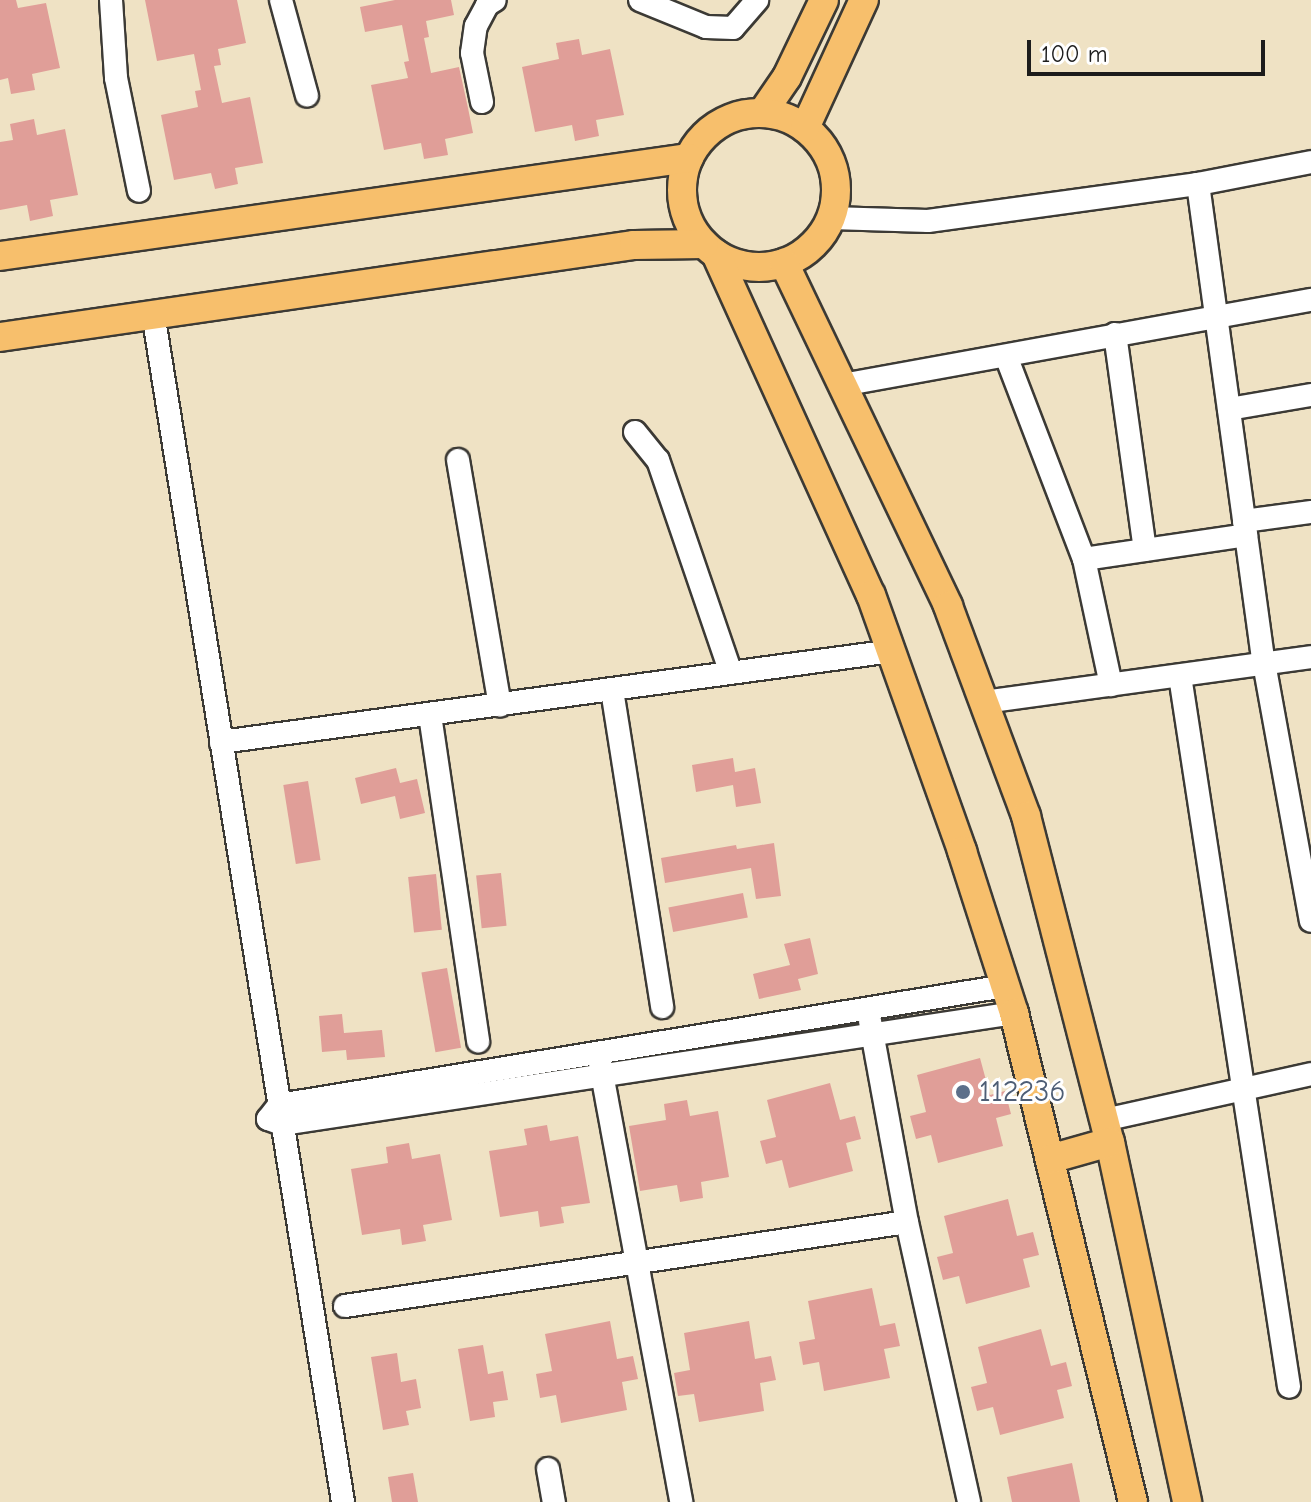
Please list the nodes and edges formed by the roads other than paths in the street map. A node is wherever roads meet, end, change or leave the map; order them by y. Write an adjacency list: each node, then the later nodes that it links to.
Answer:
1 (111, 0): 15 (street)
2 (281, 0): 8 (street)
3 (495, 0): 9 (street)
4 (640, 0): 5 (street)
5 (757, 0)
6 (824, 0): 10 (main road)
7 (864, 0): 11 (main road)
8 (307, 96)
9 (482, 102)
10 (763, 112): 11 (main road); 12 (main road)
11 (805, 128): 16 (main road)
12 (689, 158): 17 (main road); 18 (main road)
13 (1311, 162): 14 (street)
14 (1198, 184): 16 (street); 22 (street)
15 (139, 191)
16 (831, 218): 19 (main road)
17 (710, 249): 19 (main road); 21 (main road); 35 (main road)
18 (0, 256)
19 (784, 263): 26 (main road)
20 (1311, 300): 22 (street)
21 (146, 315): 23 (main road); 45 (street); 57 (street)
22 (1216, 315): 24 (street); 28 (street)
23 (1, 333)
24 (1115, 334): 25 (street); 33 (street)
25 (1006, 356): 26 (street); 34 (street)
26 (842, 385): 42 (main road)
27 (1311, 395): 28 (street)
28 (1229, 409): 32 (street)
29 (635, 432): 38 (street)
30 (458, 460): 43 (street)
31 (1311, 512): 32 (street)
32 (1245, 528): 33 (street); 37 (street)
33 (1145, 550): 34 (street)
34 (1084, 559): 40 (street)
35 (892, 651): 38 (street); 48 (main road)
36 (1311, 657): 37 (street)
37 (1264, 663): 39 (street); 46 (street)
38 (731, 673): 41 (street)
39 (1180, 676): 40 (street); 56 (street)
40 (1111, 685): 42 (street)
41 (612, 690): 43 (street); 49 (street)
42 (984, 702): 58 (main road)
43 (500, 705): 44 (street)
44 (430, 715): 45 (street); 52 (street)
45 (221, 742): 57 (street)
46 (1304, 843): 47 (street)
47 (1311, 921)
48 (1010, 1000): 50 (street); 51 (street); 59 (main road)
49 (662, 1007)
50 (868, 1009): 51 (street); 53 (street)
51 (873, 1036): 55 (street); 60 (street)
52 (478, 1041)
53 (598, 1054): 55 (street); 57 (street)
54 (1311, 1074): 56 (street)
55 (603, 1077): 57 (street); 61 (street)
56 (1244, 1090): 58 (street); 63 (street)
57 (277, 1116): 65 (street); 66 (street)
58 (1107, 1131): 59 (main road); 71 (main road)
59 (1050, 1159): 70 (main road)
60 (907, 1222): 61 (street); 69 (street)
61 (636, 1264): 62 (street); 68 (street)
62 (345, 1306)
63 (1289, 1387)
64 (548, 1469): 67 (street)
65 (330, 1502)
66 (343, 1502)
67 (554, 1502)
68 (681, 1502)
69 (969, 1502)
70 (1133, 1502)
71 (1187, 1502)

